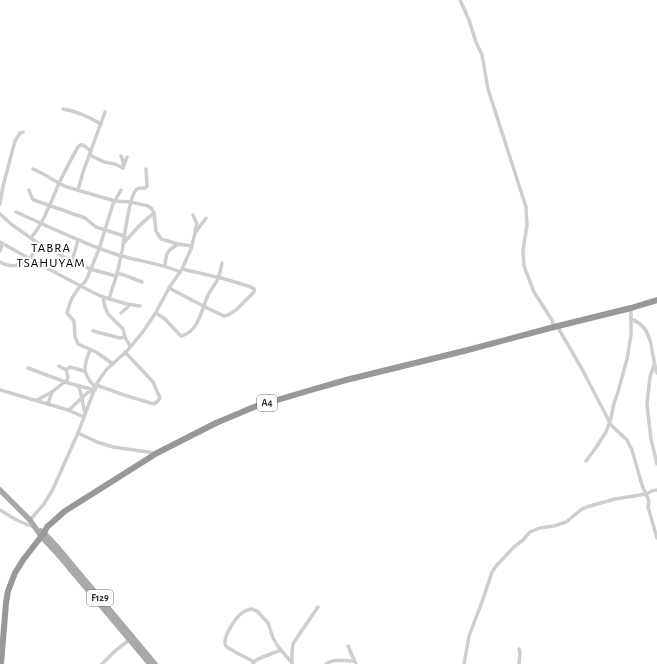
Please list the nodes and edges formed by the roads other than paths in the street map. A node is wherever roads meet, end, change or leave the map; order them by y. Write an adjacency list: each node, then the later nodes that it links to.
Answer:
1 (460, 0): 61 (street)
2 (63, 109): 4 (street)
3 (105, 112): 4 (street)
4 (101, 124): 6 (street)
5 (23, 132): 18 (street)
6 (90, 153): 9 (street); 12 (street); 14 (street)
7 (121, 156): 9 (street)
8 (127, 157): 9 (street)
9 (123, 168)
10 (146, 169): 17 (street)
11 (33, 170): 12 (street)
12 (59, 184): 14 (street); 19 (street)
13 (29, 190): 19 (street)
14 (78, 190): 16 (street)
15 (120, 190): 16 (street)
16 (115, 201): 17 (street); 26 (street)
17 (131, 202): 21 (street); 28 (street)
18 (0, 204)
19 (49, 206): 25 (street); 26 (street)
20 (16, 212): 25 (street)
21 (154, 213): 33 (street); 34 (street)
22 (0, 214): 29 (street)
23 (192, 215): 27 (street)
24 (206, 218): 27 (street)
25 (40, 223): 29 (street); 30 (street)
26 (104, 230): 28 (street); 36 (street)
27 (195, 233): 35 (street)
28 (124, 236): 33 (street)
29 (31, 238): 32 (street)
30 (78, 240): 36 (street); 40 (street)
31 (1, 243): 37 (street); 39 (street)
32 (39, 243): 39 (street); 40 (street)
33 (123, 244): 38 (street)
34 (178, 244): 35 (street); 43 (street)
35 (192, 246): 45 (street)
36 (99, 248): 38 (street); 44 (street)
37 (0, 251)
38 (121, 256): 43 (street); 46 (street)
39 (31, 259): 41 (street); 49 (street)
40 (72, 261): 44 (street)
41 (0, 262)
42 (222, 263): 47 (street)
43 (165, 266): 45 (street)
44 (90, 269): 46 (street); 49 (street)
45 (181, 271): 47 (street); 50 (street)
46 (116, 275): 48 (street); 52 (street)
47 (219, 278): 56 (street); 56 (street)
48 (142, 282)
49 (80, 286): 51 (street); 65 (street)
50 (169, 288): 56 (street); 59 (street)
51 (103, 297): 52 (street); 63 (street)
52 (109, 299): 54 (street)
53 (657, 300): 57 (highway, A4)
54 (129, 304): 55 (street); 58 (street)
55 (140, 306)
56 (204, 306): 59 (street)
57 (631, 308): 60 (street); 61 (highway, A4)
58 (121, 312)
59 (156, 313): 64 (street)
60 (631, 319): 68 (street); 84 (street)
61 (555, 327): 84 (street); 86 (highway, A4)
62 (93, 331): 63 (street)
63 (125, 337): 64 (street)
64 (130, 346): 66 (street)
65 (90, 350): 67 (street); 72 (street)
66 (125, 352): 67 (street); 76 (street)
67 (113, 364): 76 (street)
68 (654, 365): 73 (street); 88 (street)
69 (59, 366): 71 (street)
70 (28, 368): 74 (street)
71 (66, 370): 72 (street); 74 (street)
72 (84, 371): 76 (street)
73 (657, 372)
74 (66, 382): 75 (street); 78 (street)
75 (78, 386): 76 (street); 79 (street)
76 (96, 387): 79 (street); 83 (street)
77 (0, 390): 80 (street)
78 (52, 392): 80 (street); 81 (street)
79 (82, 398): 82 (street); 83 (street)
80 (37, 400): 81 (street)
81 (48, 404): 82 (street)
82 (69, 410): 83 (street)
83 (85, 415): 85 (street)
84 (609, 422): 87 (street); 91 (street)
85 (78, 433): 86 (street); 93 (street)
86 (157, 453): 95 (highway, A4)
87 (586, 461)
88 (657, 464)
89 (0, 490): 93 (main road, F129)
90 (657, 490): 91 (street)
91 (646, 494): 96 (street); 110 (street)
92 (0, 510): 94 (street)
93 (30, 520): 94 (main road, F129)
94 (35, 527): 95 (main road, F129)
95 (42, 534): 98 (main road, F129); 105 (highway, A4); 108 (main road, F129)
96 (657, 538)
97 (318, 607): 103 (street)
98 (129, 640): 106 (street); 107 (main road, F129)
99 (348, 646): 104 (street)
100 (519, 649): 111 (street)
101 (281, 650): 102 (street); 102 (street); 103 (street)
102 (253, 663)
103 (292, 663)
104 (355, 663): 109 (street)
105 (1, 664)
106 (102, 664)
107 (150, 664)
108 (155, 664)
109 (326, 664)
110 (464, 664)
111 (519, 664)

